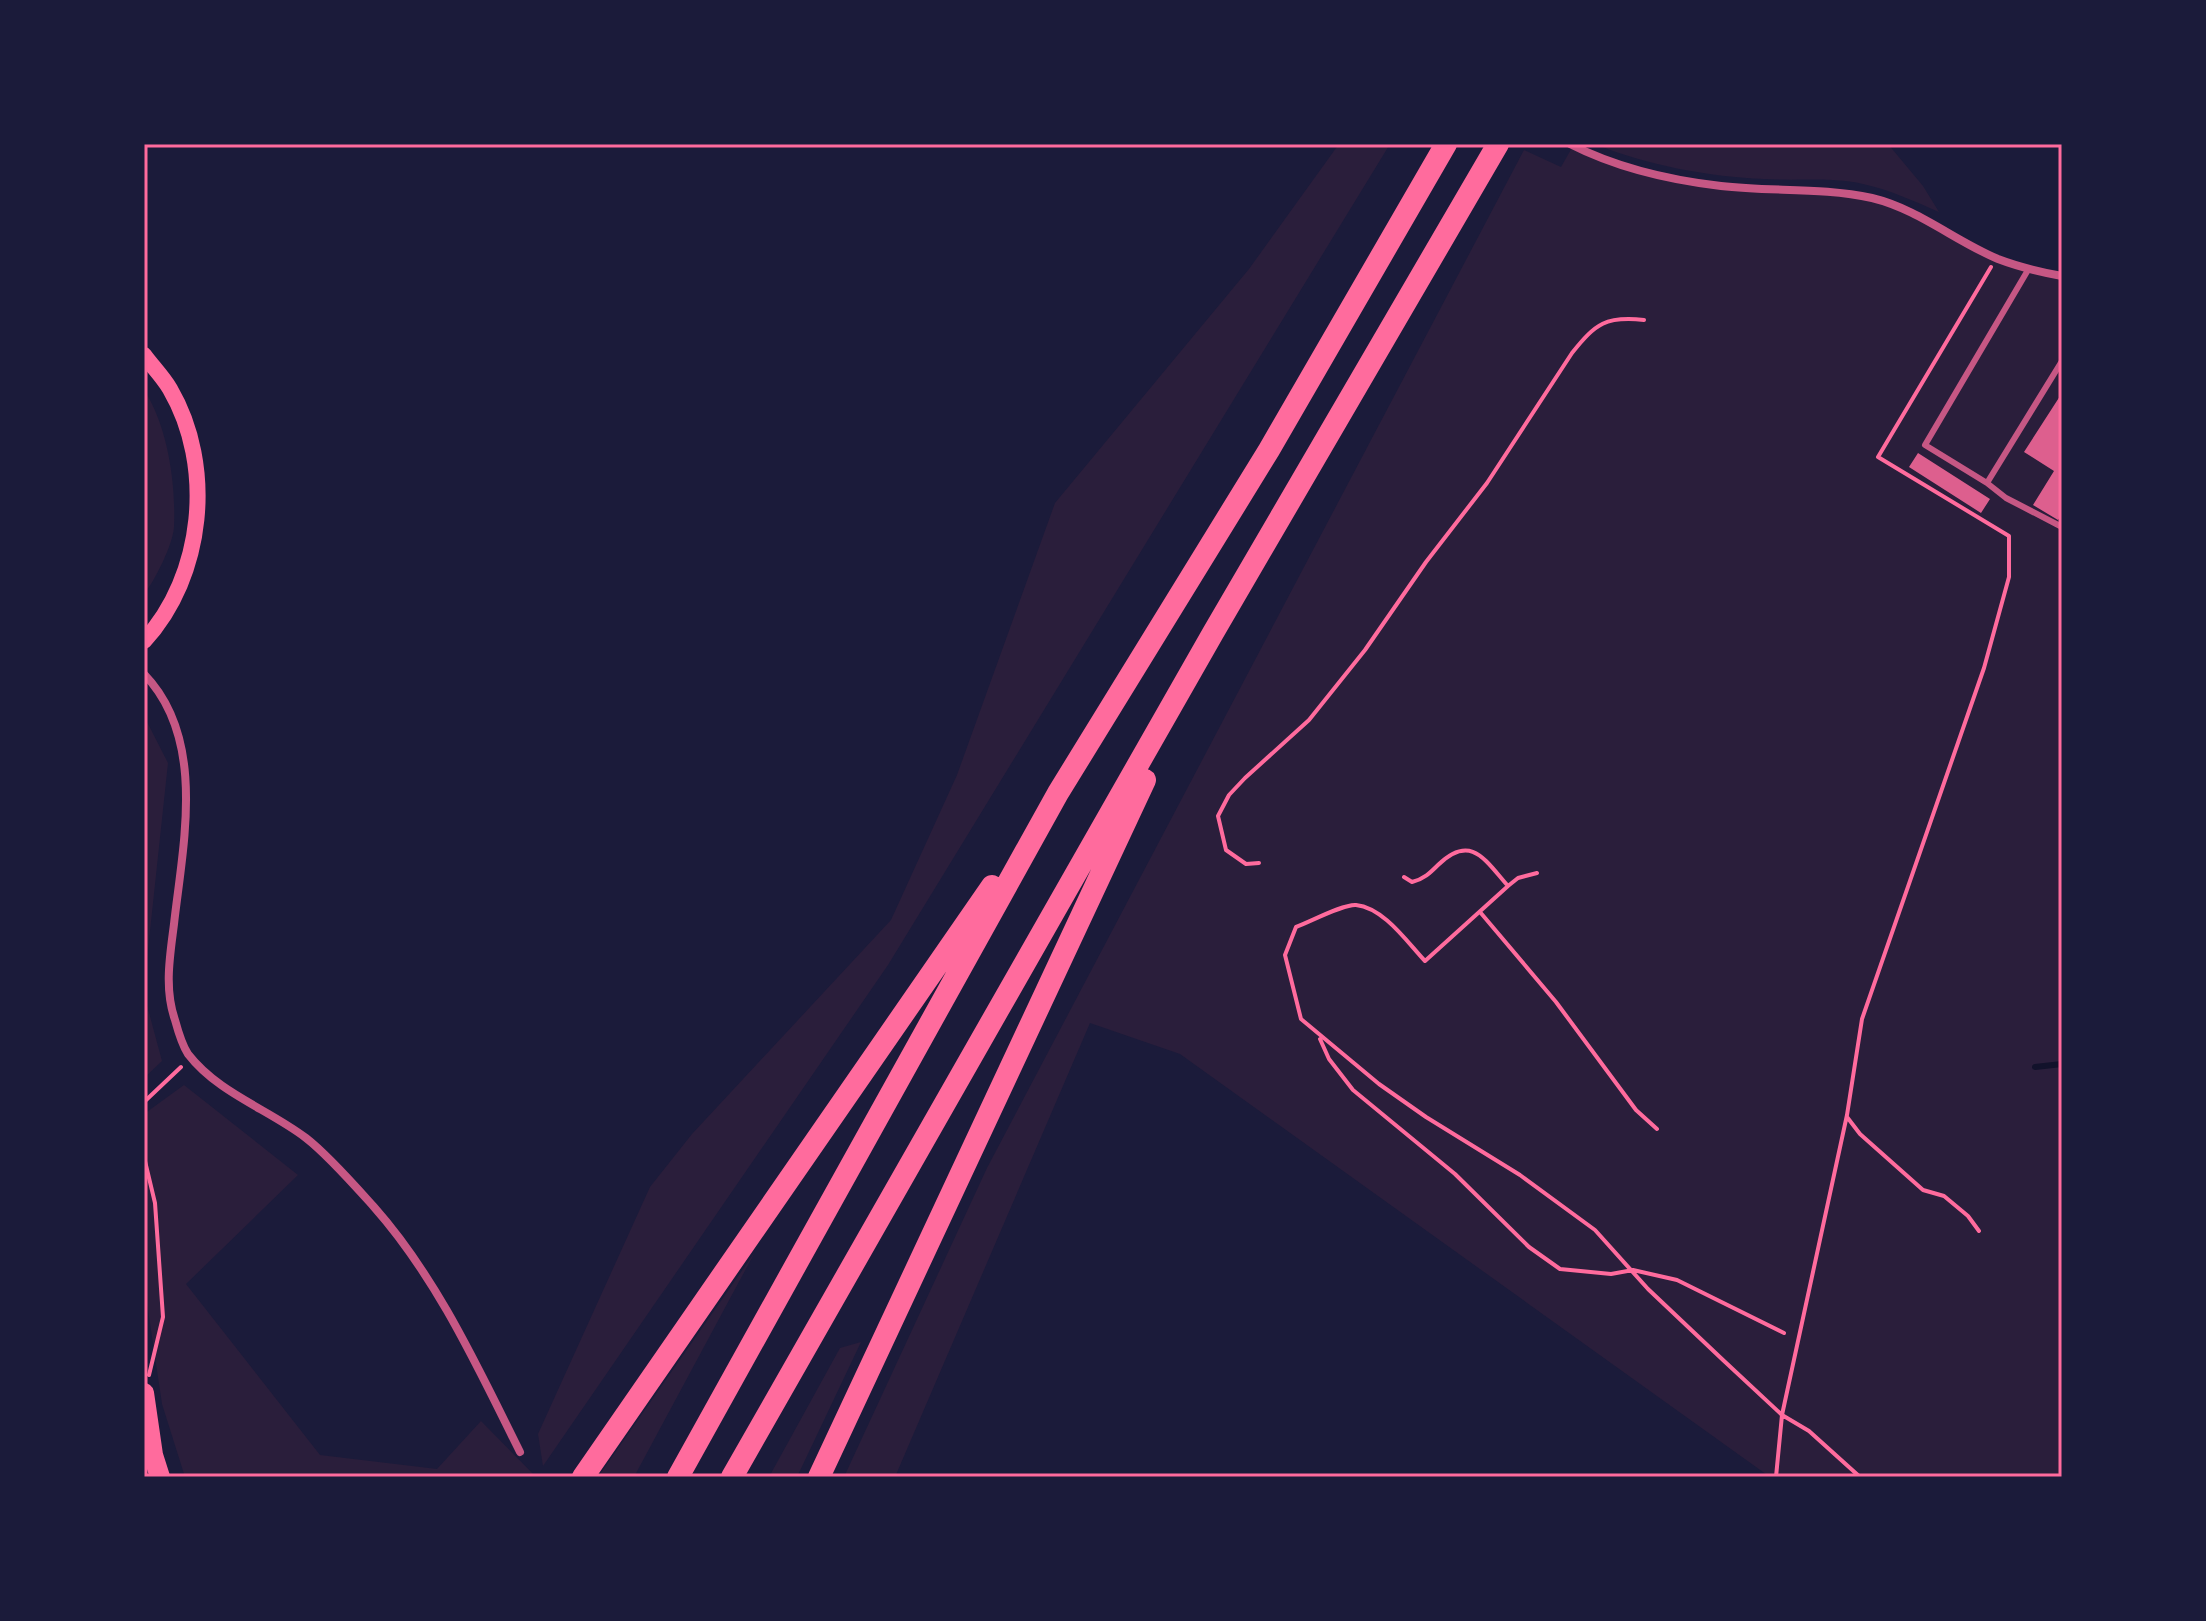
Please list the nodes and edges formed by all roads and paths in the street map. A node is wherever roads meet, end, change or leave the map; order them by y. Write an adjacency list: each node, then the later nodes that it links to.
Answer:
1 (1446, 144): 15 (highway)
2 (1498, 144): 12 (highway)
3 (1572, 145): 4 (street)
4 (1996, 258): 5 (street); 24 (path)
5 (2028, 270): 6 (street); 10 (lane)
6 (2062, 276)
7 (1644, 320): 16 (path)
8 (144, 355): 13 (main road)
9 (2062, 361): 10 (lane)
10 (1987, 483): 11 (lane)
11 (2062, 527)
12 (1213, 633): 36 (highway); 37 (highway)
13 (144, 641)
14 (144, 674): 22 (street)
15 (1058, 793): 34 (highway); 35 (highway)
16 (1259, 863)
17 (1537, 873): 19 (path)
18 (1404, 877): 19 (path)
19 (1508, 886): 20 (path)
20 (1480, 911): 21 (path); 25 (path)
21 (1319, 1036): 28 (path); 28 (path)
22 (191, 1057): 23 (path); 32 (street)
23 (144, 1102)
24 (1847, 1115): 27 (path); 31 (path)
25 (1657, 1129)
26 (144, 1157): 30 (path)
27 (1979, 1231)
28 (1633, 1270): 29 (path); 31 (path)
29 (1784, 1333)
30 (144, 1394): 33 (highway)
31 (1782, 1415): 38 (path); 39 (path)
32 (520, 1452)
33 (160, 1477)
34 (583, 1477)
35 (678, 1477)
36 (732, 1477)
37 (819, 1477)
38 (1776, 1477)
39 (1860, 1477)

